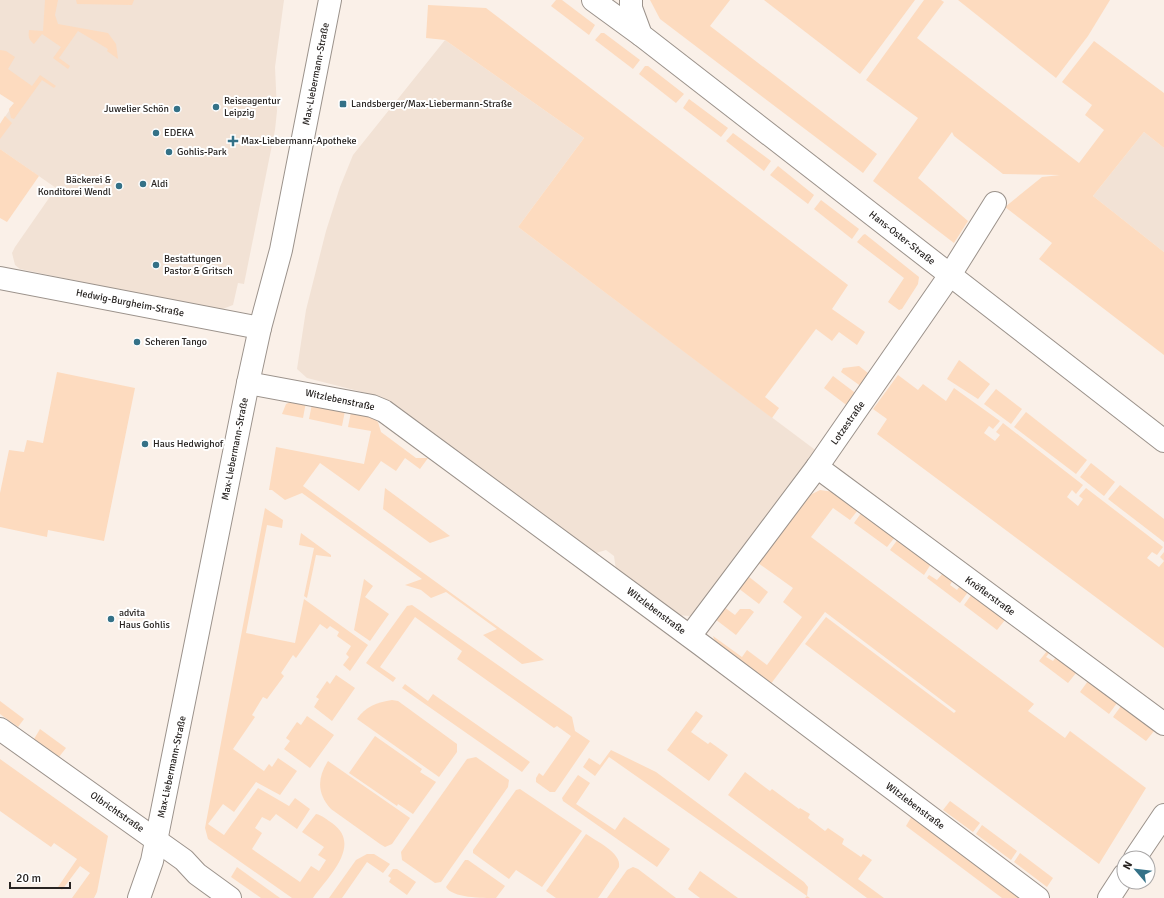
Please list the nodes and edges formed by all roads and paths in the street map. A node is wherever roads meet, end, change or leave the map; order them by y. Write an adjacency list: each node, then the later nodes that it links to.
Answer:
1 (330, 0): 8 (street, Max-Liebermann-Straße)
2 (593, 0): 4 (street, Hans-Oster-Straße)
3 (631, 0): 4 (street)
4 (640, 35): 6 (street, Hans-Oster-Straße)
5 (995, 203): 6 (street, Lotzestraße)
6 (950, 275): 10 (street, Hans-Oster-Straße); 11 (street, Lotzestraße)
7 (0, 278): 8 (street, Hedwig-Burgheim-Straße)
8 (260, 328): 9 (street, Max-Liebermann-Straße)
9 (248, 383): 12 (street, Witzlebenstraße); 16 (street, Max-Liebermann-Straße)
10 (1164, 441)
11 (817, 467): 12 (street, Lotzestraße); 13 (street, Knöflerstraße)
12 (690, 636): 21 (street, Witzlebenstraße)
13 (1164, 724)
14 (0, 729): 16 (street, Olbrichtstraße)
15 (1164, 815): 17 (street)
16 (157, 840): 19 (street, Max-Liebermann-Straße); 20 (street, Olbrichtstraße)
17 (1140, 850)
18 (1116, 887): 22 (street)
19 (139, 898)
20 (230, 898)
21 (1038, 898)
22 (1109, 898)

